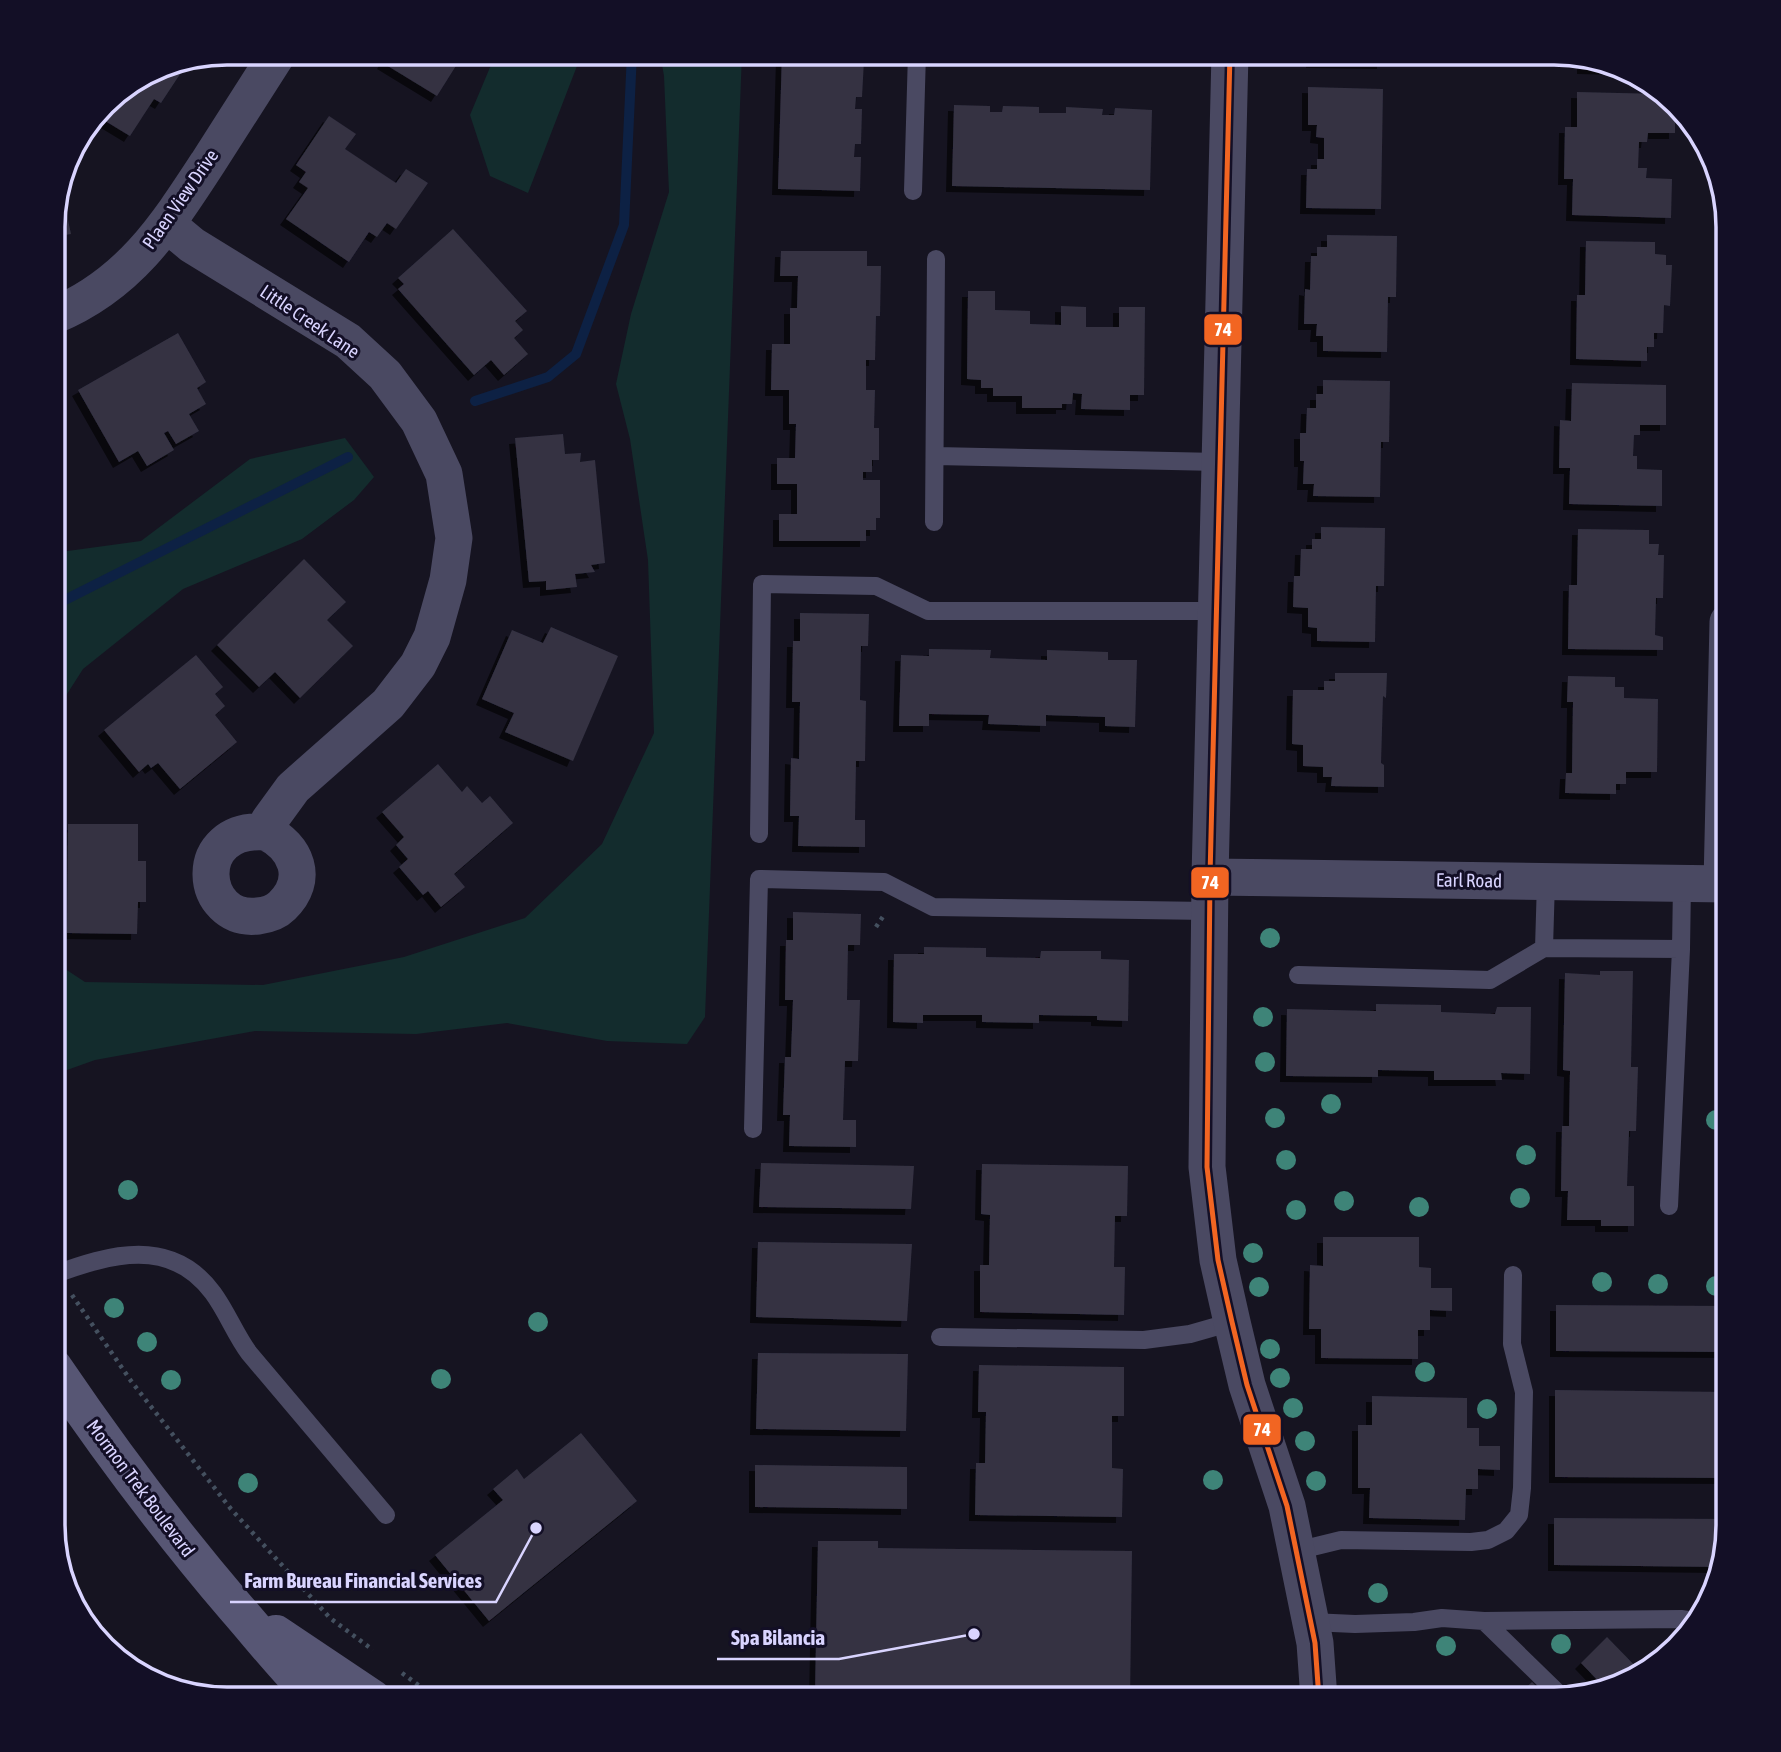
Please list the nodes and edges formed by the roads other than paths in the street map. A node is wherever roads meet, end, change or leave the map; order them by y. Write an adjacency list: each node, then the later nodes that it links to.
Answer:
1 (270, 65): 5 (street, Plaen View Drive)
2 (917, 65): 4 (lane)
3 (1230, 65): 9 (street)
4 (913, 191)
5 (167, 225): 7 (street, Plaen View Drive); 12 (street, Little Creek Lane)
6 (936, 259): 8 (lane)
7 (65, 311)
8 (936, 456): 9 (lane); 10 (lane)
9 (1219, 462): 11 (street)
10 (934, 522)
11 (1216, 611): 13 (lane); 17 (street)
12 (265, 832)
13 (759, 834)
14 (1546, 881): 15 (street, Earl Road); 17 (street, Earl Road); 18 (lane)
15 (1682, 884): 16 (street, Earl Road); 19 (lane)
16 (1716, 884)
17 (1209, 894): 21 (lane); 25 (street)
18 (1544, 948): 19 (lane); 20 (lane)
19 (1681, 949): 22 (lane)
20 (1298, 975)
21 (753, 1129)
22 (1669, 1206)
23 (65, 1271): 28 (lane)
24 (1513, 1275): 29 (lane)
25 (1232, 1322): 26 (lane); 29 (street)
26 (940, 1337)
27 (65, 1386): 30 (main road, Mormon Trek Boulevard)
28 (386, 1515)
29 (1296, 1551): 33 (street)
30 (234, 1605): 34 (main road, Mormon Trek Boulevard); 35 (main road, Mormon Trek Boulevard)
31 (1484, 1621): 32 (lane); 33 (lane); 37 (lane)
32 (1685, 1621)
33 (1311, 1622): 36 (street)
34 (304, 1687)
35 (355, 1687)
36 (1318, 1687)
37 (1552, 1687)

